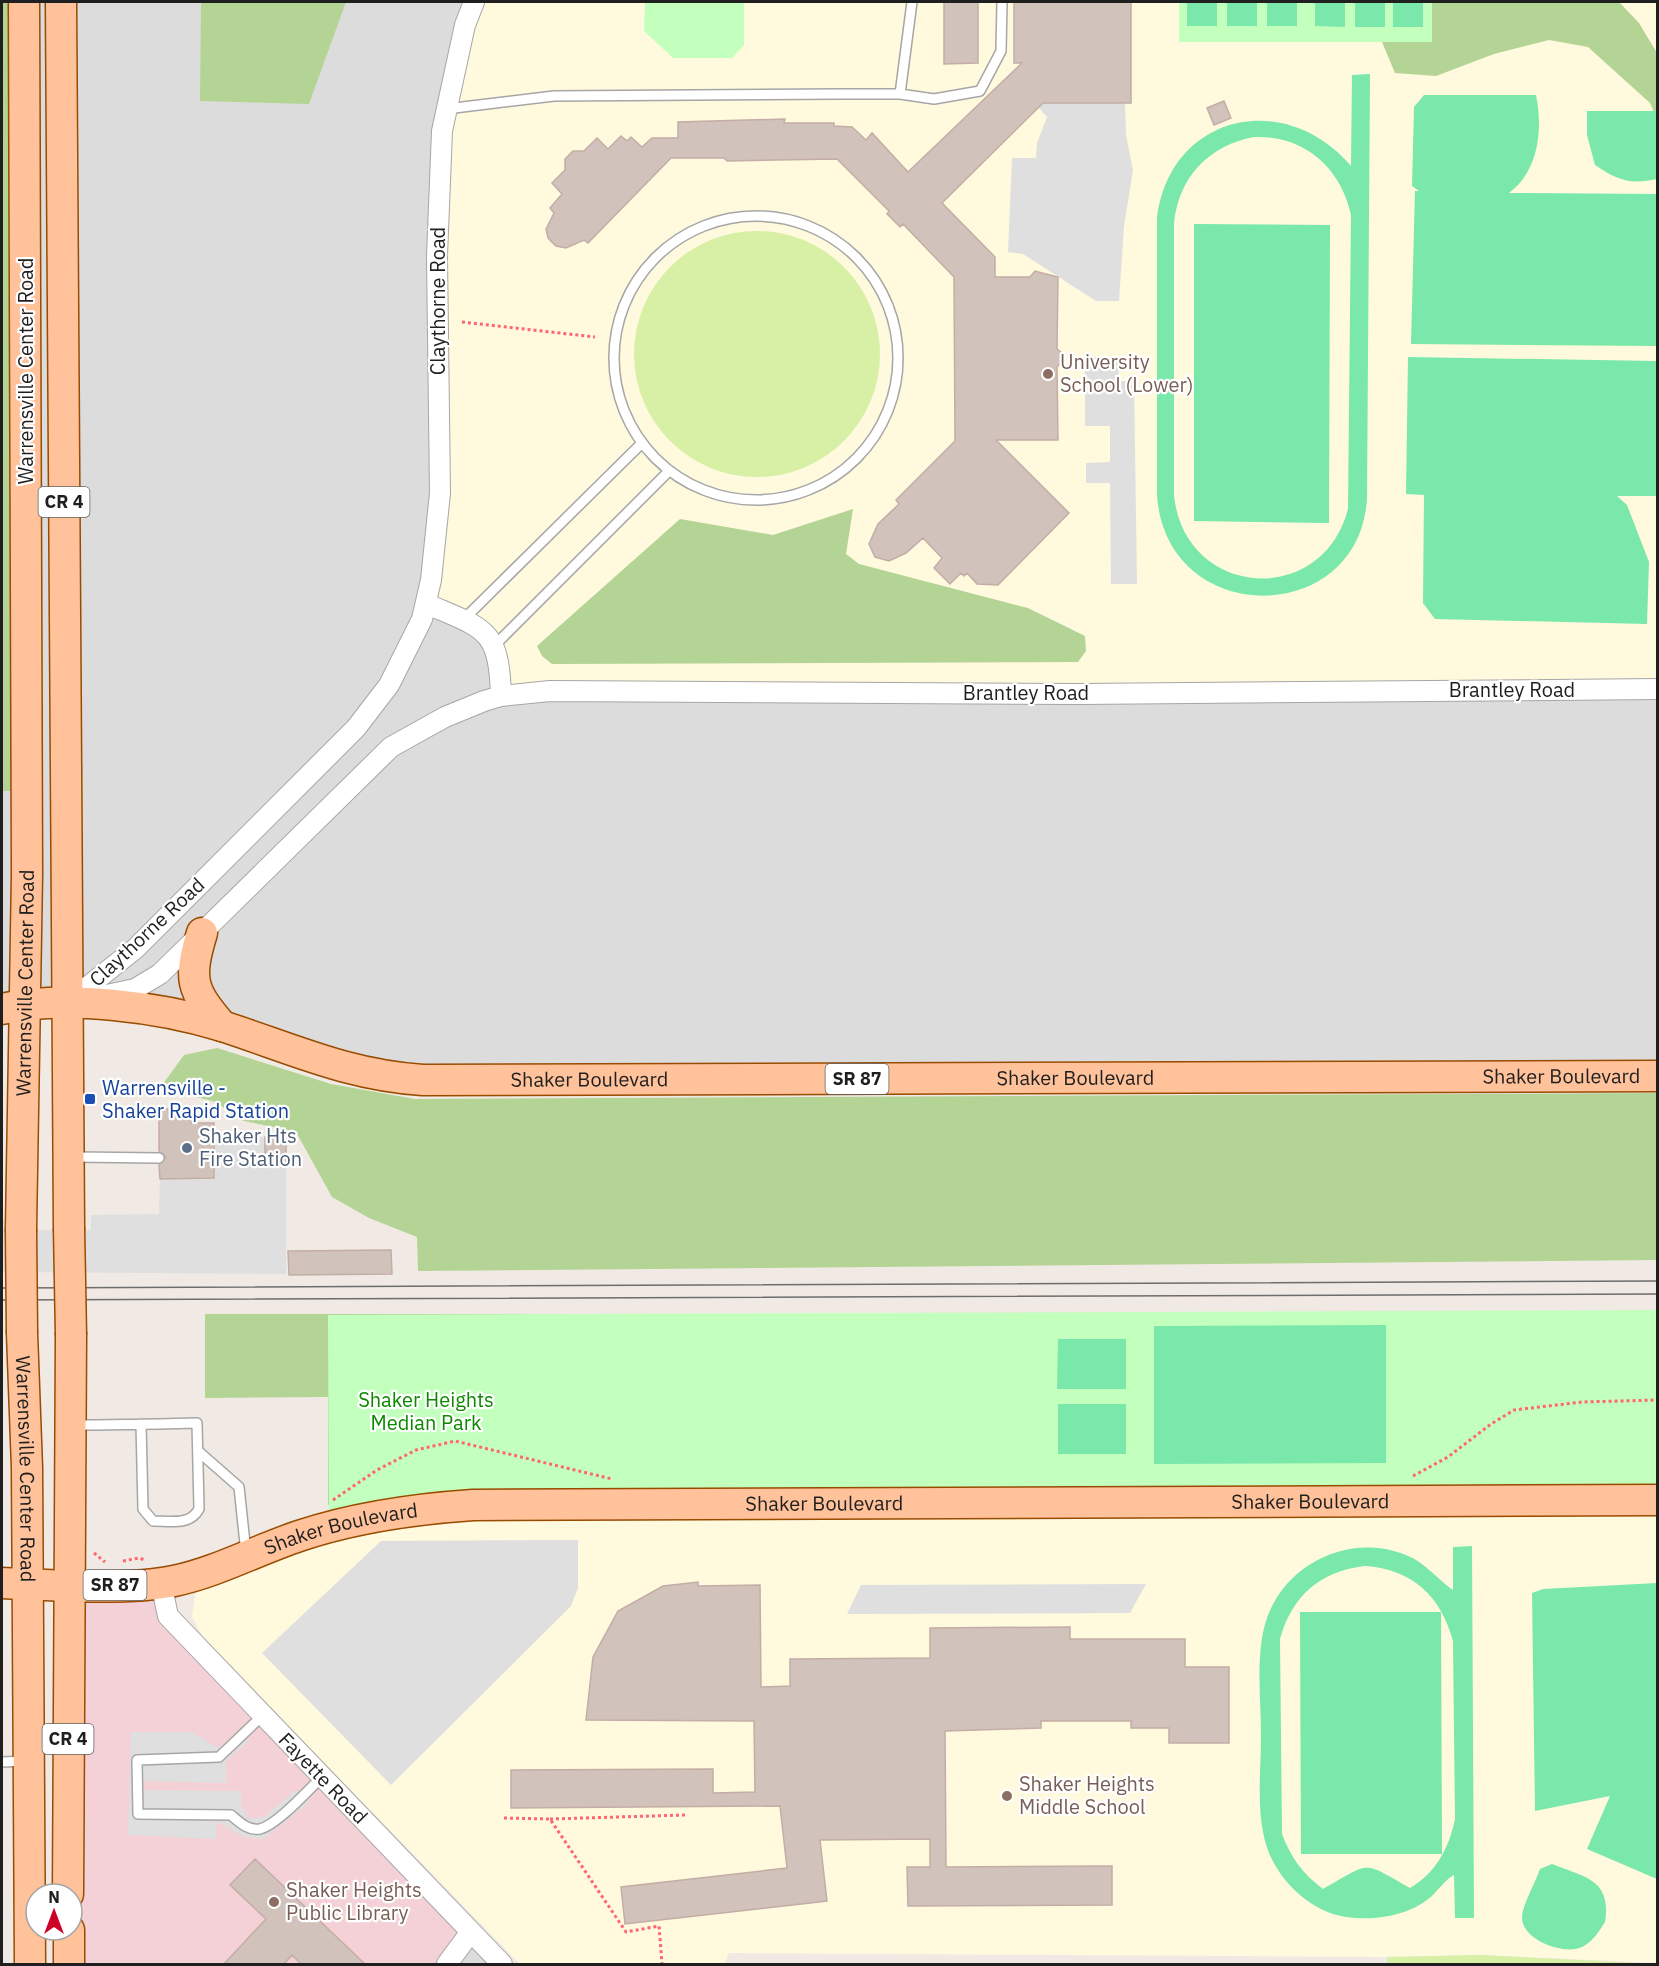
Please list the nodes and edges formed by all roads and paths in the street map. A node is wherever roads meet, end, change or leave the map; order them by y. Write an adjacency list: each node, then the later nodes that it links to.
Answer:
1 (24, 2): 20 (main road, Warrensville Center Road / CR 4)
2 (61, 2): 19 (main road, Warrensville Center Road / CR 4)
3 (474, 2): 7 (street, Claythorne Road)
4 (912, 2): 6 (lane)
5 (1002, 2): 6 (lane)
6 (900, 94): 7 (lane)
7 (446, 109): 12 (street, Claythorne Road)
8 (462, 322): 9 (path)
9 (595, 337)
10 (640, 445): 11 (lane); 11 (lane); 13 (lane)
11 (669, 471): 14 (lane)
12 (427, 604): 13 (street); 19 (street, Claythorne Road)
13 (463, 620): 14 (street)
14 (495, 645): 16 (street)
15 (1658, 689): 16 (street, Brantley Road)
16 (501, 696): 17 (street, Brantley Road)
17 (404, 739): 18 (street, Claythorne Road)
18 (202, 933): 19 (street, Claythorne Road); 21 (main road)
19 (67, 1003): 20 (main road, Shaker Boulevard / SR 87); 21 (main road, Shaker Boulevard / SR 87); 23 (main road, Warrensville Center Road / CR 4)
20 (14, 1007): 30 (main road, Warrensville Center Road / CR 4, bridge)
21 (222, 1026): 22 (main road, Shaker Boulevard / SR 87)
22 (1658, 1076)
23 (69, 1157): 24 (lane); 26 (main road, Warrensville Center Road / CR 4, bridge)
24 (159, 1158)
25 (141, 1424): 26 (lane); 27 (lane); 27 (lane)
26 (71, 1425): 32 (main road, Warrensville Center Road / CR 4)
27 (198, 1451): 29 (lane)
28 (1658, 1500): 29 (main road, Shaker Boulevard / SR 87)
29 (246, 1556): 31 (main road, Shaker Boulevard / SR 87)
30 (15, 1583): 32 (main road, Shaker Boulevard / SR 87); 34 (main road, Warrensville Center Road / CR 4)
31 (161, 1583): 32 (main road, Shaker Boulevard / SR 87); 33 (street, Fayette Road)
32 (69, 1585): 39 (main road, Warrensville Center Road / CR 4)
33 (263, 1714): 35 (street, Fayette Road); 35 (lane)
34 (15, 1761): 42 (main road, Warrensville Center Road / CR 4)
35 (322, 1777): 40 (street, Fayette Road)
36 (685, 1815): 38 (path)
37 (504, 1818): 38 (path)
38 (550, 1819): 46 (path)
39 (69, 1882)
40 (470, 1933): 44 (street); 45 (street, Fayette Road)
41 (69, 1942): 43 (main road)
42 (30, 1965)
43 (69, 1965)
44 (447, 1965)
45 (502, 1965)
46 (662, 1965)

